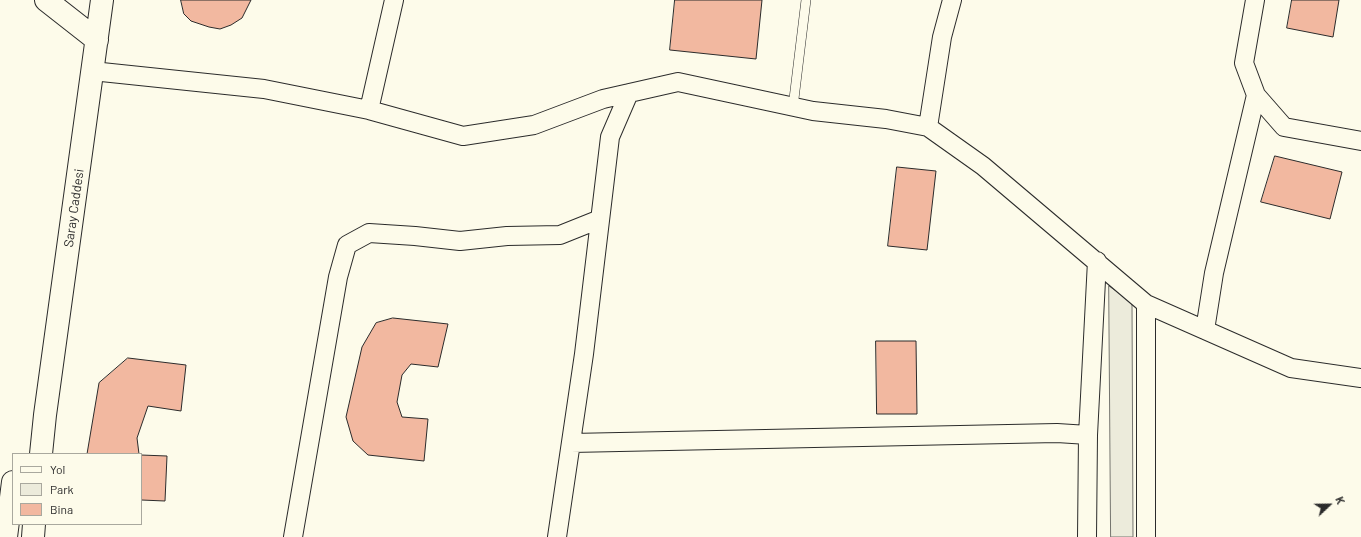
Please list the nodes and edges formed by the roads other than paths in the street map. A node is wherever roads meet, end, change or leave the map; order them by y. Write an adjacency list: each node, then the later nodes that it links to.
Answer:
1 (46, 0): 7 (street)
2 (102, 0): 7 (street, Saray Caddesi)
3 (394, 0): 12 (street)
4 (806, 0): 11 (lane)
5 (952, 0): 13 (street)
6 (1255, 0): 10 (street)
7 (97, 40): 8 (street, Saray Caddesi)
8 (92, 72): 12 (street); 20 (street, Saray Caddesi)
9 (629, 93): 11 (street); 12 (street); 15 (street)
10 (1256, 95): 14 (street); 18 (street)
11 (793, 107): 13 (street)
12 (369, 110)
13 (928, 127): 16 (street)
14 (1361, 141)
15 (600, 219): 22 (street); 29 (street)
16 (1097, 261): 17 (street); 21 (street)
17 (1146, 304): 18 (street); 32 (street)
18 (1205, 330): 19 (street)
19 (1361, 378)
20 (46, 415): 23 (street, Saray Caddesi); 24 (street, Saray Caddesi)
21 (1088, 435): 22 (street); 31 (street)
22 (571, 443): 30 (street)
23 (27, 453)
24 (41, 453)
25 (12, 490): 27 (street)
26 (34, 525): 28 (street)
27 (6, 537)
28 (32, 537)
29 (293, 537)
30 (557, 537)
31 (1087, 537)
32 (1146, 537)

